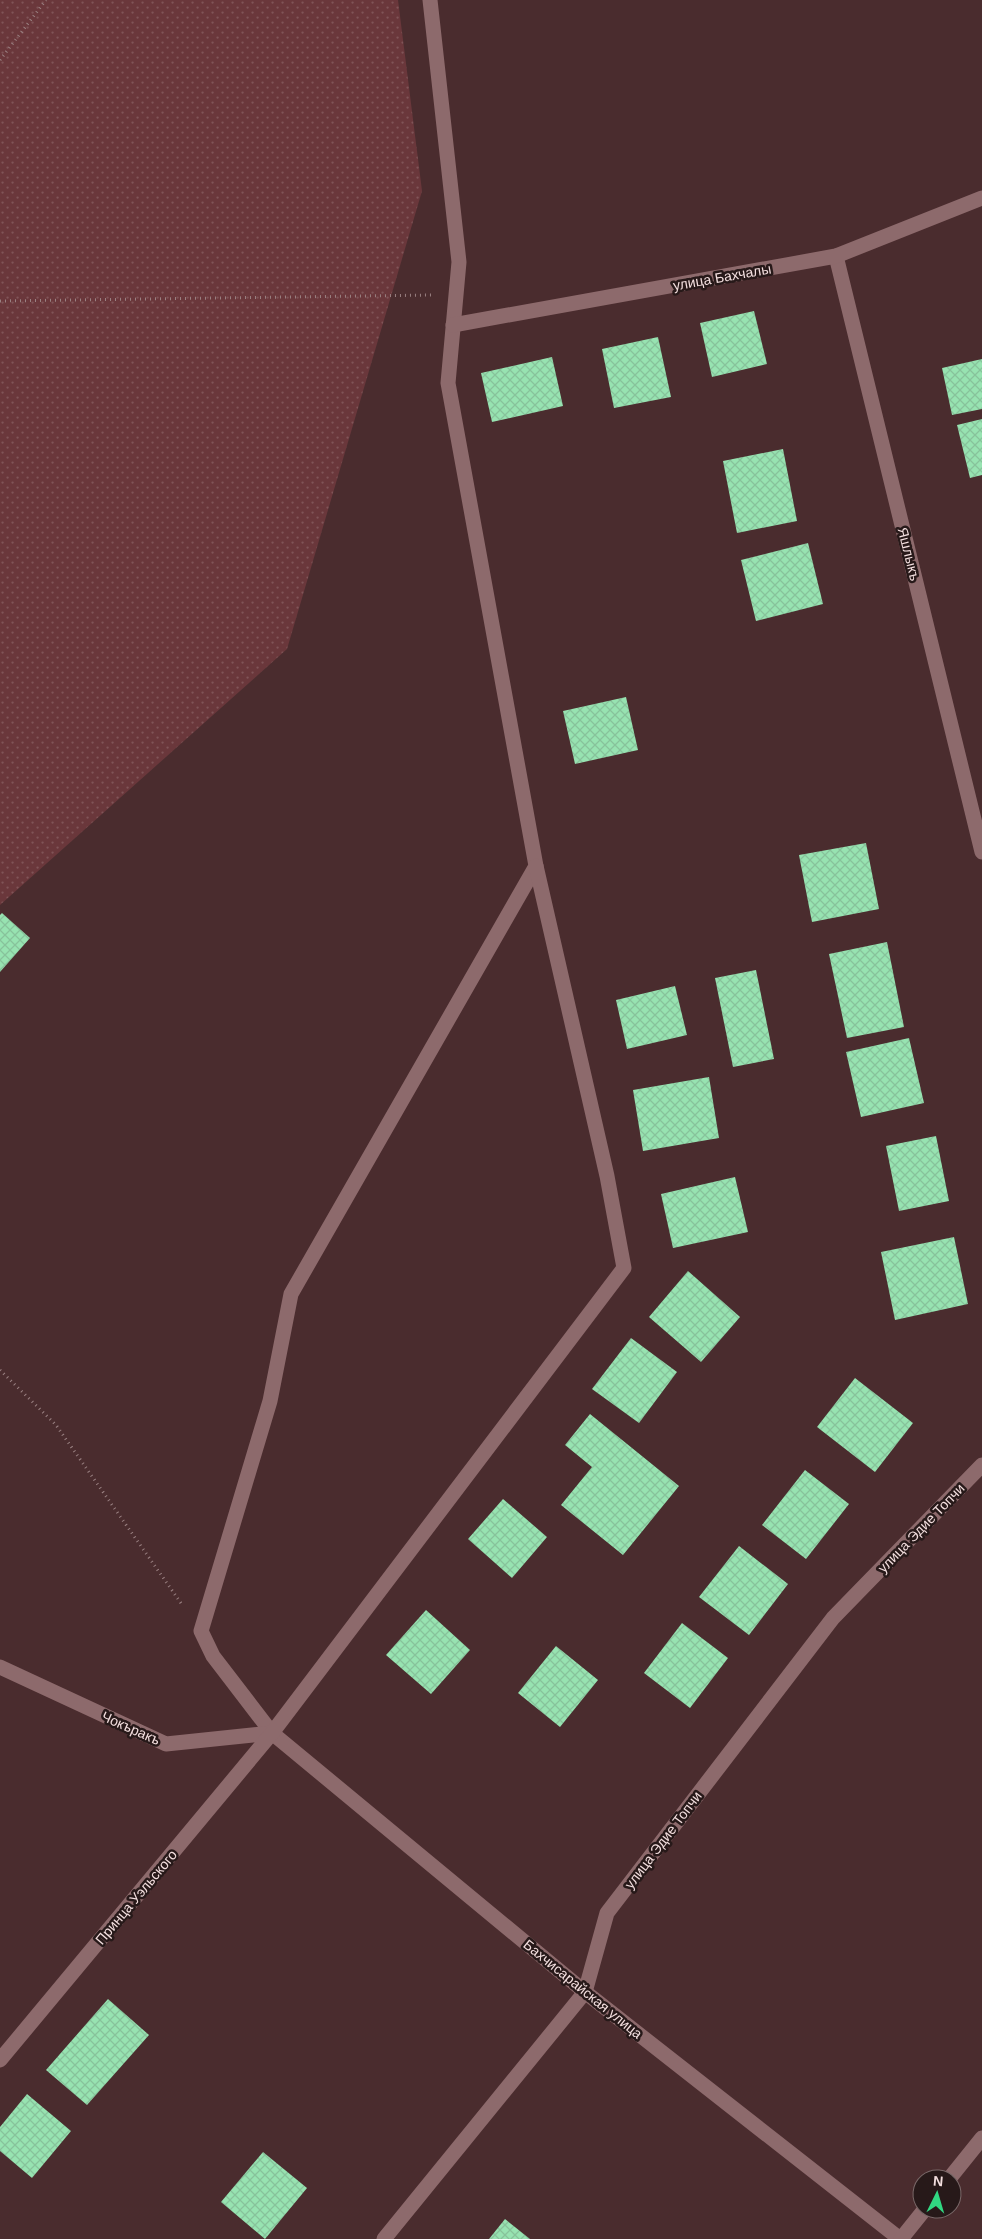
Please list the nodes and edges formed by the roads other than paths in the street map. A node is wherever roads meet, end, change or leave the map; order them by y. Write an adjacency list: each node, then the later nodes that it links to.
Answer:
1 (430, 0): 4 (street, Принца Уэльского)
2 (982, 198): 3 (street, улица Бахчалы)
3 (836, 256): 4 (street, улица Бахчалы); 5 (street, Яшлыкъ)
4 (453, 325): 6 (street, Принца Уэльского)
5 (982, 852)
6 (536, 866): 9 (street, Бахчисарайская улица); 9 (street, Принца Уэльского)
7 (982, 1465): 10 (street, улица Эдие Топчи)
8 (0, 1667): 9 (street, Чокъракъ)
9 (272, 1733): 10 (street, Бахчисарайская улица); 11 (street, Принца Уэльского)
10 (585, 1992): 15 (street, улица Эдие Топчи); 16 (street, Бахчисарайская улица)
11 (0, 2060)
12 (982, 2138): 13 (street)
13 (957, 2169)
14 (917, 2219): 16 (street)
15 (384, 2239)
16 (900, 2239)

